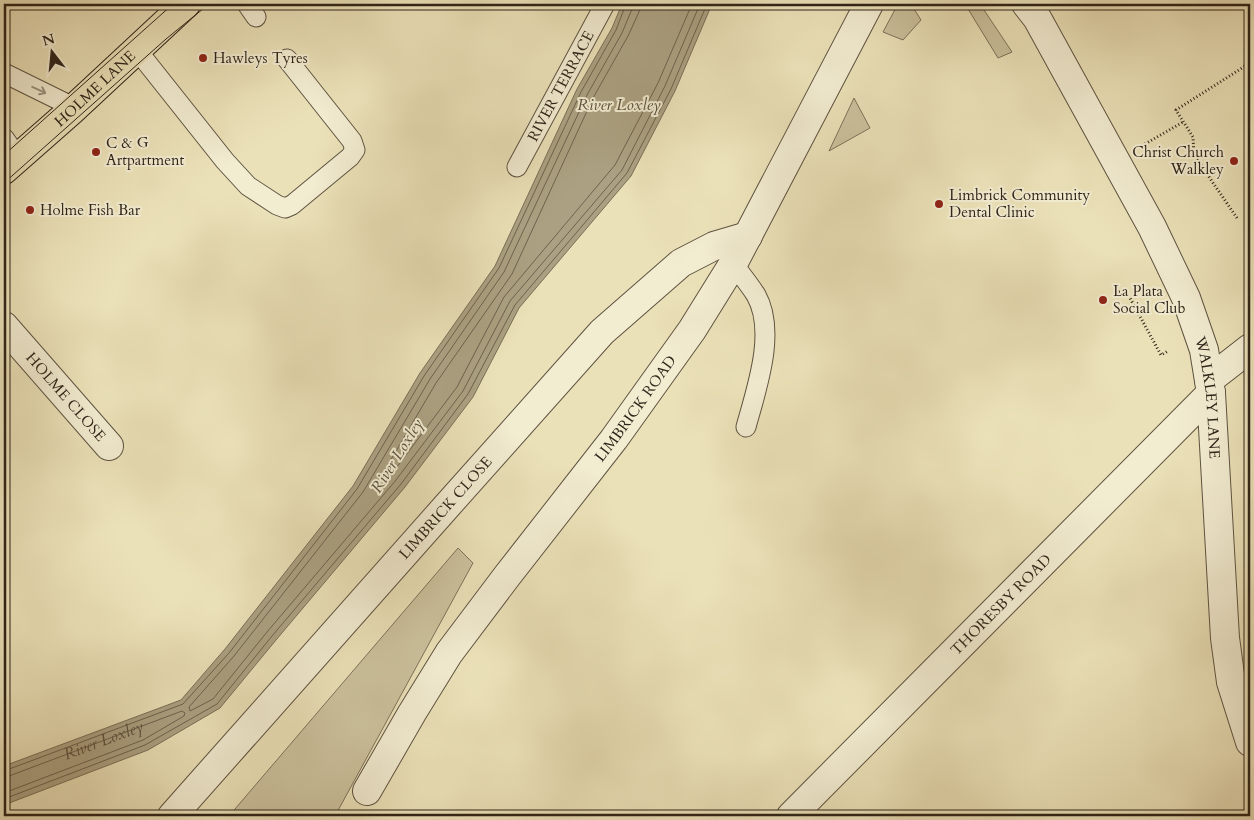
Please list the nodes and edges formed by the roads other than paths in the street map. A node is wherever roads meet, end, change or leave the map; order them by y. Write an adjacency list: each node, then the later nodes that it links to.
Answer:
1 (186, 4): 5 (main road, HOLME LANE)
2 (605, 4): 10 (lane, RIVER TERRACE)
3 (869, 4): 11 (street, LIMBRICK ROAD)
4 (1026, 4): 15 (street, WALKLEY LANE)
5 (135, 50): 6 (lane); 8 (main road, HOLME LANE)
6 (287, 60)
7 (4, 73): 8 (lane, one-way to 8)
8 (71, 111): 9 (main road, HOLME LANE)
9 (8, 155)
10 (517, 167)
11 (748, 236): 12 (street, LIMBRICK ROAD); 20 (street, LIMBRICK CLOSE)
12 (733, 264): 16 (lane); 19 (street, LIMBRICK ROAD)
13 (4, 326): 17 (street, HOLME CLOSE)
14 (1250, 348): 15 (street, THORESBY ROAD)
15 (1210, 387): 18 (street, WALKLEY LANE); 21 (street, THORESBY ROAD)
16 (746, 427)
17 (109, 446)
18 (1250, 742)
19 (367, 791)
20 (172, 816)
21 (791, 816)

